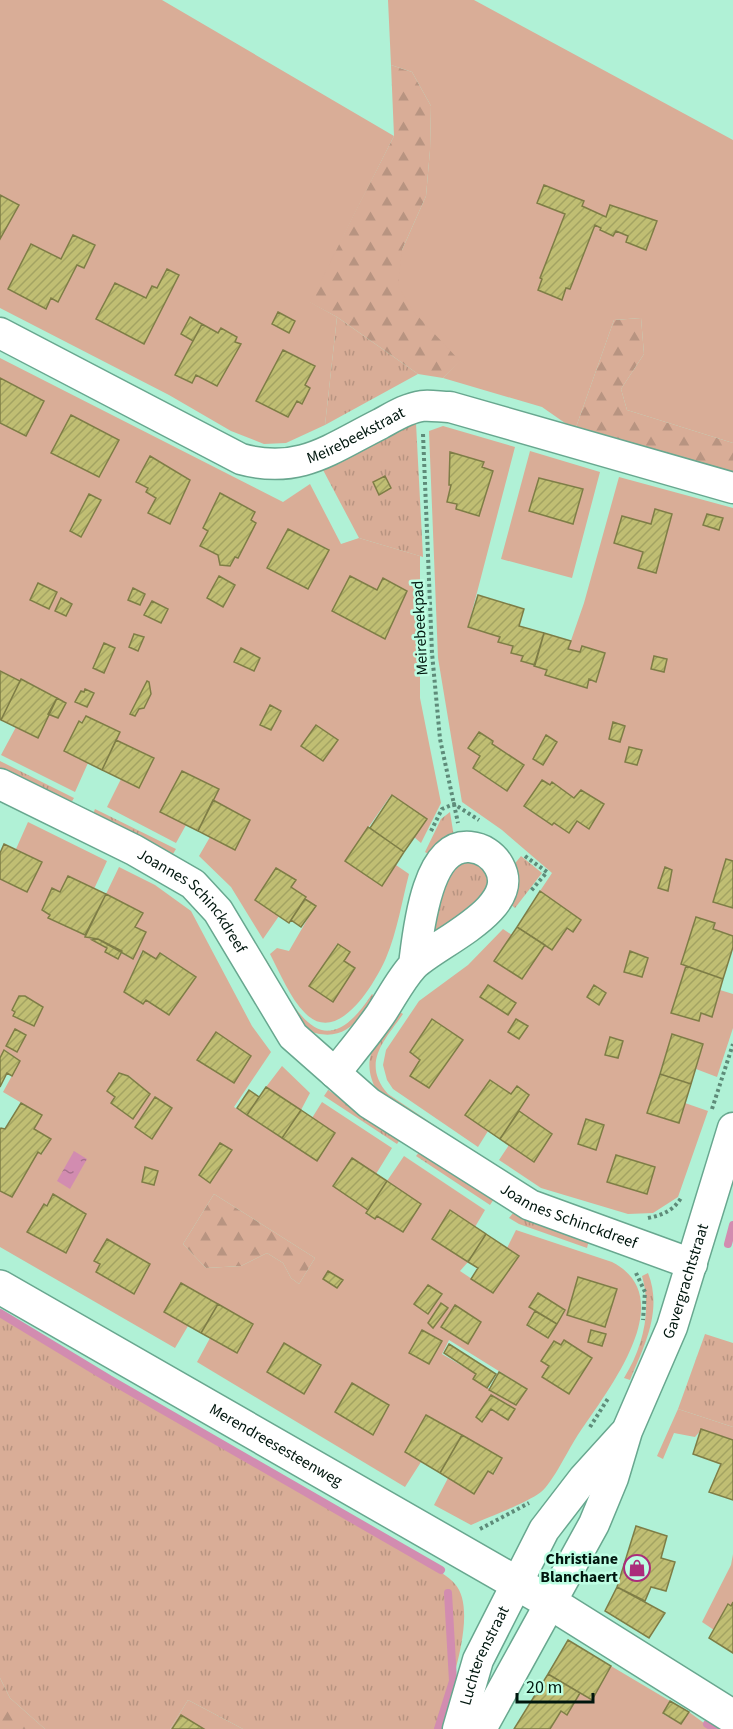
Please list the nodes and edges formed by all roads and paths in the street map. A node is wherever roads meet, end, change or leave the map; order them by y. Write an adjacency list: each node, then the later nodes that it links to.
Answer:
1 (0, 333): 2 (street, Meirebeekstraat)
2 (423, 406): 3 (street, Meirebeekstraat); 5 (path, Meirebeekpad)
3 (733, 488)
4 (0, 784): 7 (street, Joannes Schinckdreef)
5 (464, 847): 6 (street); 6 (street)
6 (414, 965): 7 (street)
7 (335, 1073): 9 (street, Joannes Schinckdreef)
8 (733, 1128): 9 (street, Gavergrachtstraat)
9 (692, 1264): 14 (street, Gavergrachtstraat)
10 (634, 1270): 12 (path)
11 (0, 1287): 18 (main road, Merendreesesteenweg)
12 (643, 1323)
13 (611, 1395): 15 (path)
14 (627, 1431): 18 (street, Gavergrachtstraat); 19 (street, Gavergrachtstraat)
15 (586, 1434)
16 (538, 1498): 17 (path)
17 (478, 1530)
18 (516, 1584): 19 (main road, Merendreesesteenweg); 21 (street, Luchterenstraat)
19 (551, 1604): 20 (main road, Merendreesesteenweg); 22 (street, Luchterenstraat)
20 (733, 1717)
21 (458, 1729)
22 (482, 1729)

